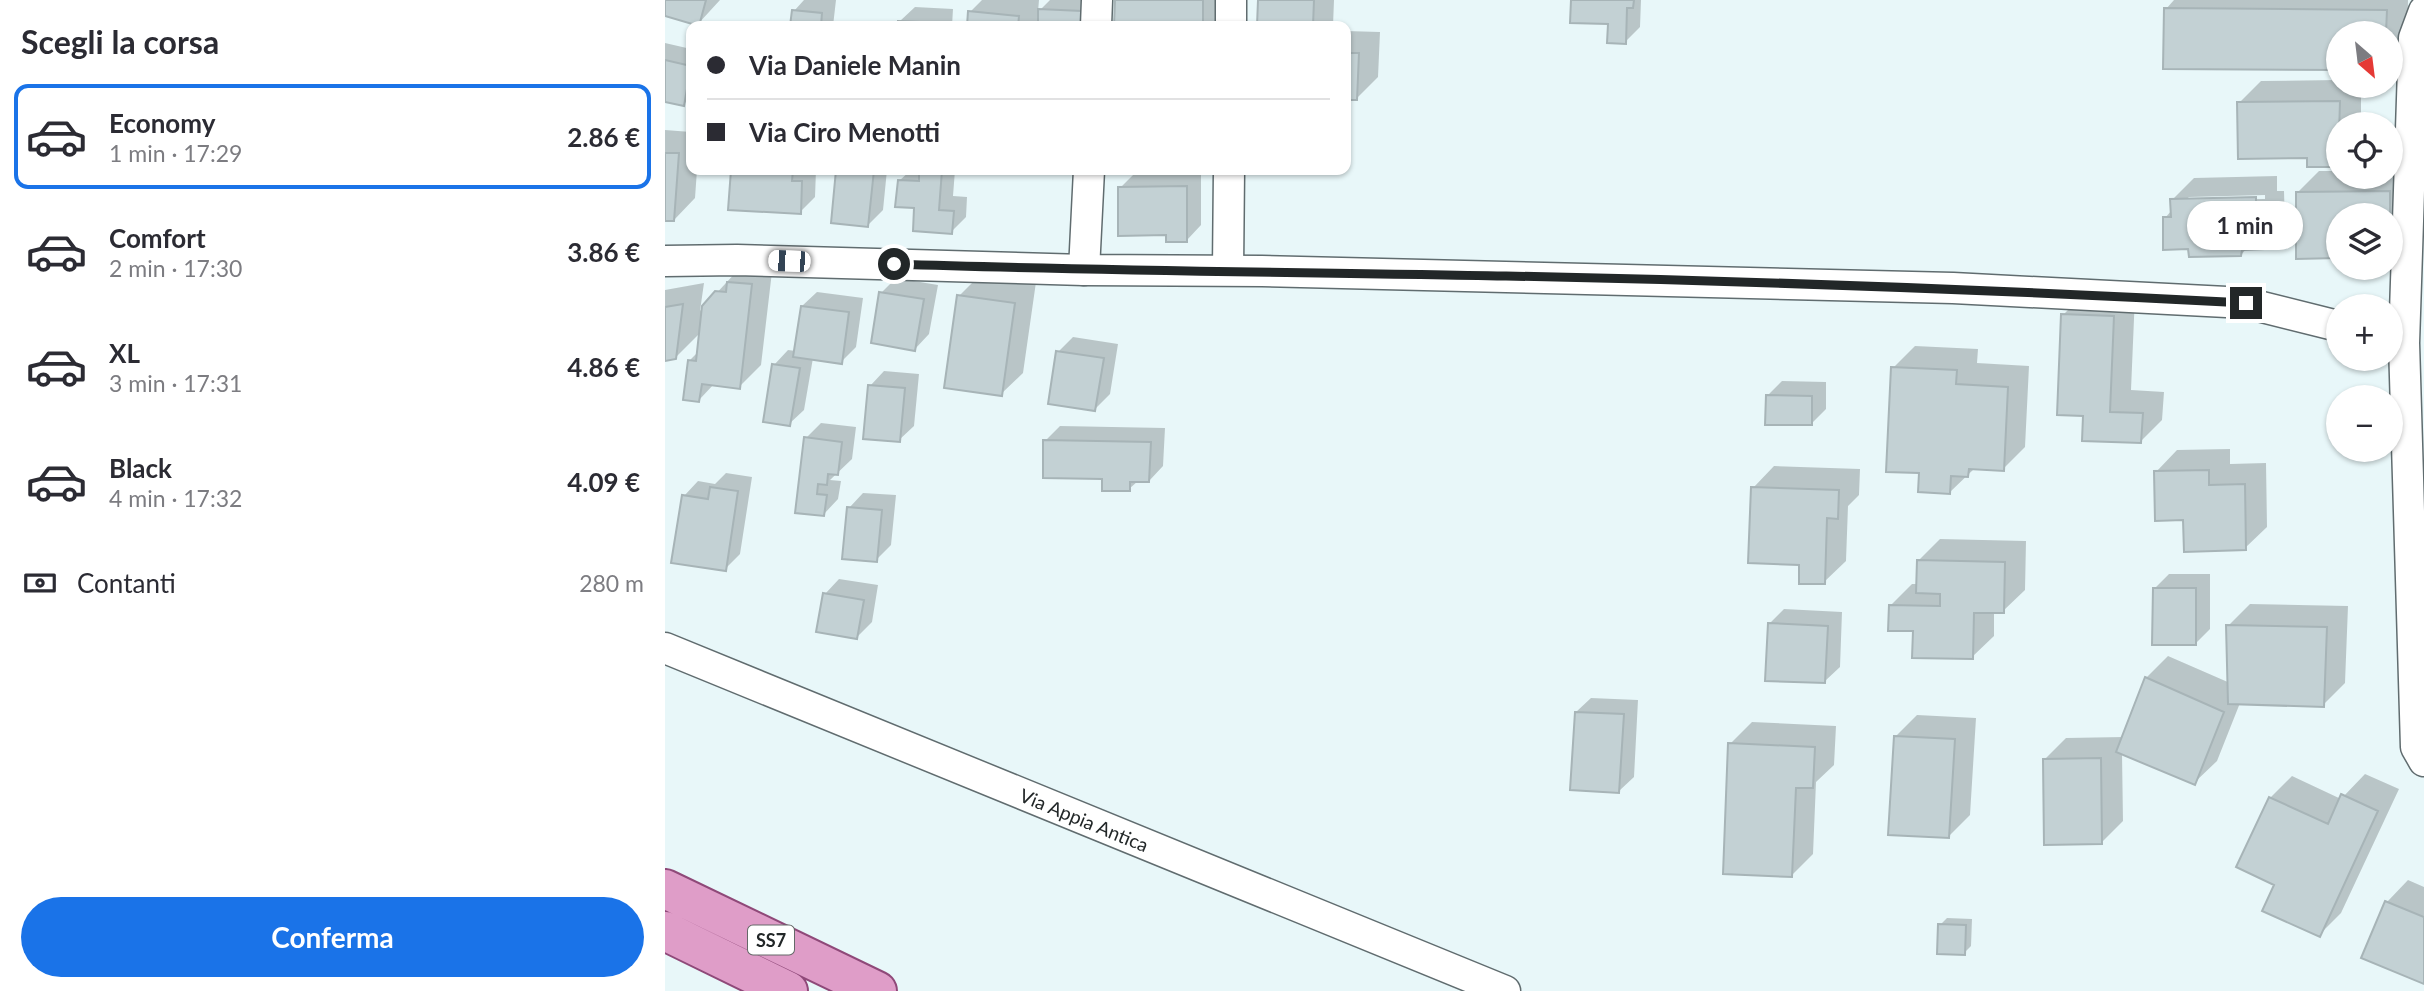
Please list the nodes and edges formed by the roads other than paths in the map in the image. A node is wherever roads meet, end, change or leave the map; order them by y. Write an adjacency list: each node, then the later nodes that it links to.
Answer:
1 (1097, 0): 4 (street)
2 (1231, 0): 5 (street)
3 (2424, 11): 12 (street)
4 (1096, 21)
5 (1231, 21)
6 (1089, 175): 9 (street)
7 (1229, 175): 10 (street)
8 (665, 261): 9 (street)
9 (1084, 270): 10 (street)
10 (1228, 270): 11 (street)
11 (2326, 323)
12 (2406, 345): 14 (street)
13 (665, 648): 19 (street, Via Appia Antica)
14 (2424, 761)
15 (665, 889): 18 (main road, SS7)
16 (665, 931): 17 (main road, SS7)
17 (788, 991)
18 (877, 991)
19 (1505, 991)

